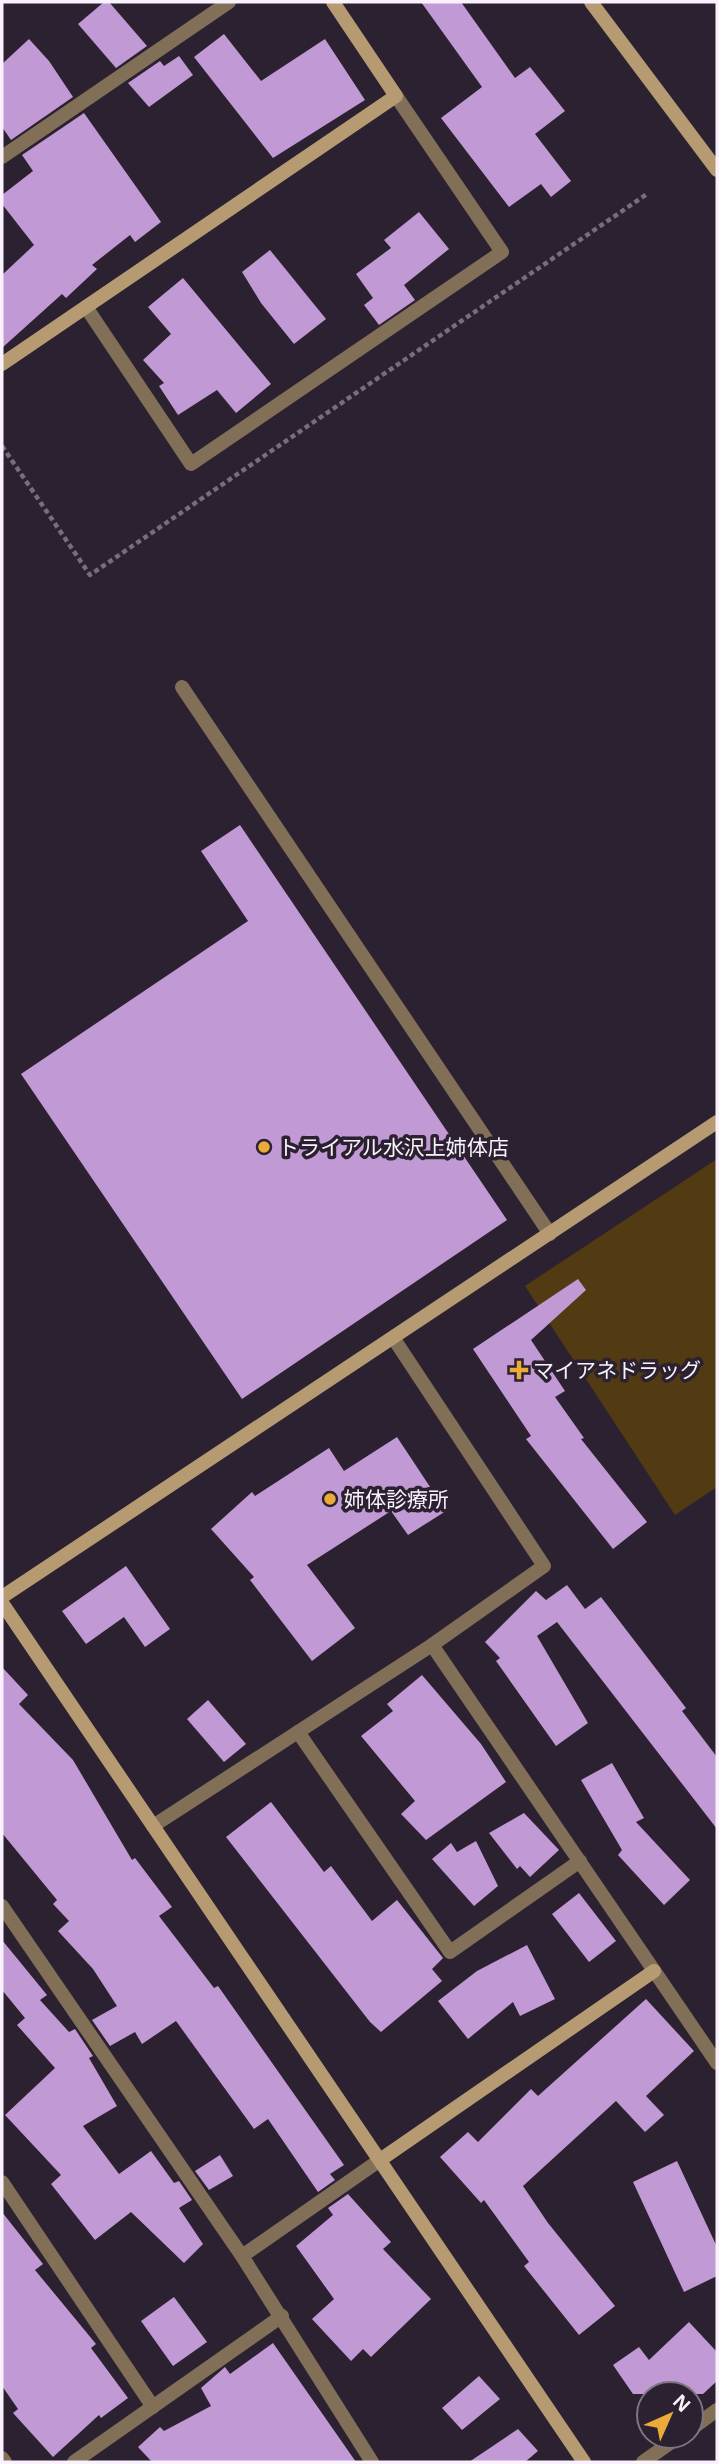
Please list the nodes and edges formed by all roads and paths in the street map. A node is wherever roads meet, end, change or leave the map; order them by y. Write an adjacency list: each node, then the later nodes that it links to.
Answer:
1 (229, 2): 5 (street)
2 (333, 2): 4 (street)
3 (591, 2): 6 (street)
4 (396, 96): 7 (street); 7 (street)
5 (2, 157)
6 (717, 170)
7 (86, 307): 8 (street)
8 (2, 364)
9 (182, 687): 11 (street)
10 (717, 1122): 11 (street)
11 (550, 1234): 12 (street)
12 (394, 1339): 13 (street); 15 (street)
13 (2, 1597)
14 (2, 1603): 17 (street)
15 (432, 1645): 16 (street); 18 (street)
16 (298, 1732): 17 (street); 18 (street)
17 (153, 1826): 22 (street)
18 (580, 1861): 20 (street)
19 (2, 1906): 24 (street)
20 (654, 1971): 21 (street); 22 (street)
21 (717, 2063)
22 (380, 2160): 24 (street); 30 (street)
23 (2, 2182): 26 (street)
24 (242, 2256): 25 (street)
25 (282, 2316): 26 (street); 28 (street)
26 (153, 2407): 29 (street)
27 (661, 2450): 31 (street)
28 (369, 2461)
29 (74, 2462)
30 (584, 2462)
31 (643, 2462)

